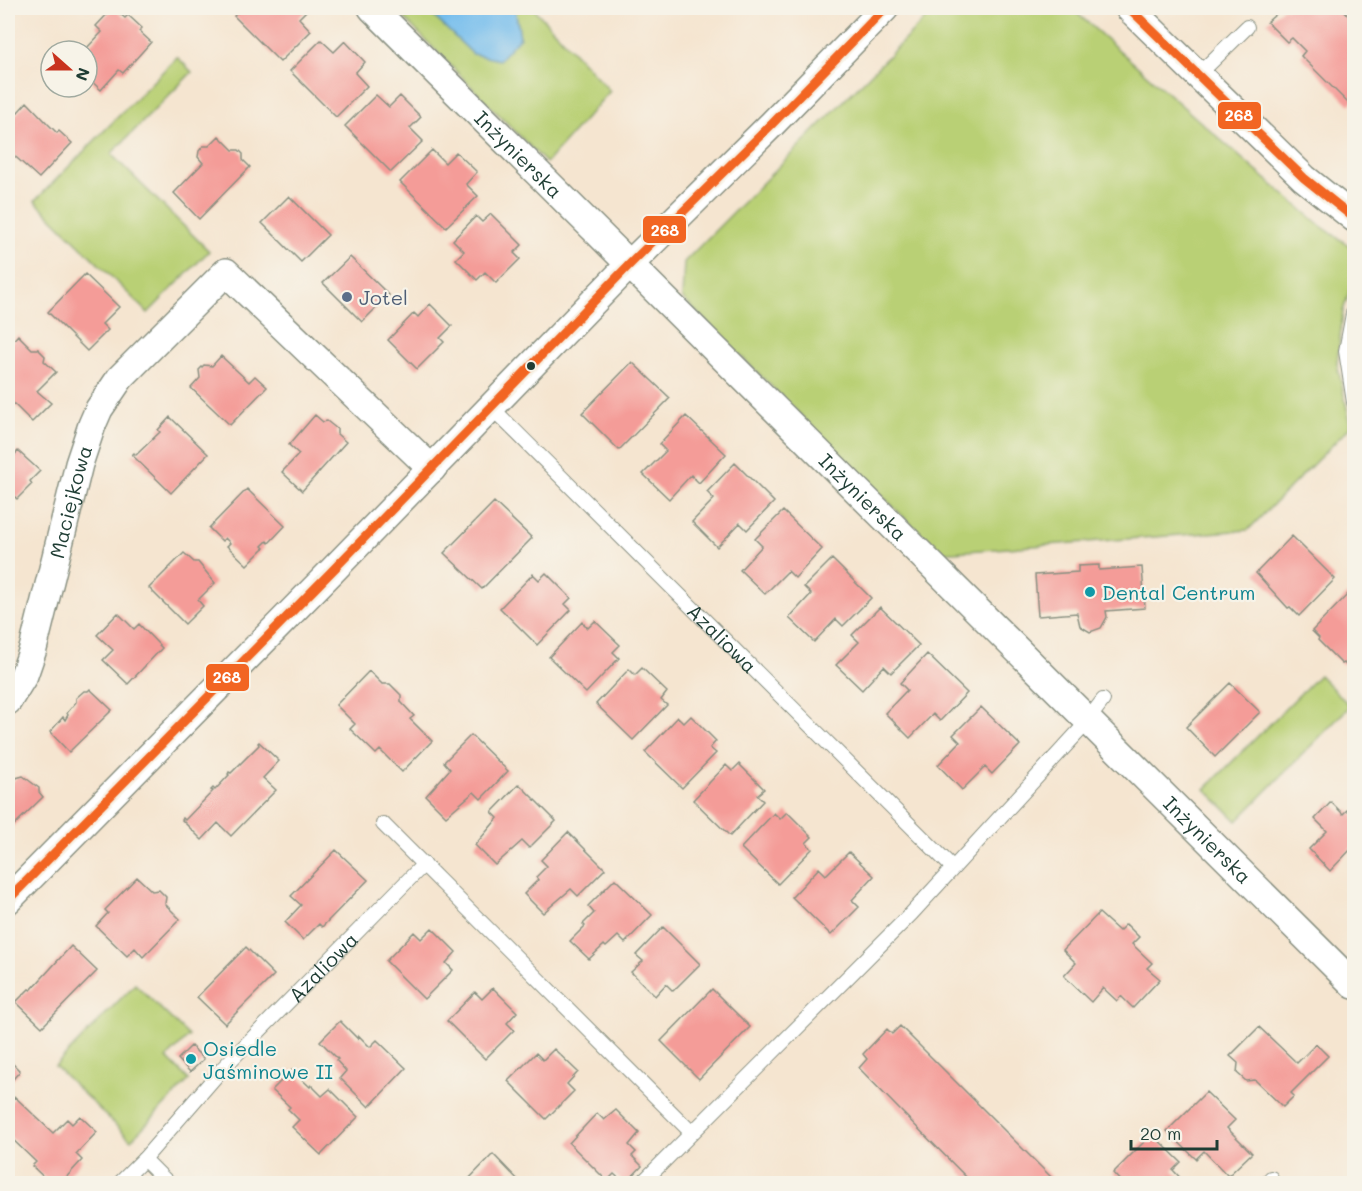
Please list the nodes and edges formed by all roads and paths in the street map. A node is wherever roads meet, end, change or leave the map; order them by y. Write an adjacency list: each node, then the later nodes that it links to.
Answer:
1 (372, 8): 7 (street, Inżynierska)
2 (885, 8): 7 (street)
3 (1129, 8): 5 (street)
4 (1247, 27): 5 (lane)
5 (1198, 75): 6 (street)
6 (1354, 218)
7 (629, 265): 10 (street); 13 (street, Inżynierska)
8 (1354, 309): 9 (lane)
9 (1354, 402)
10 (491, 407): 11 (street); 16 (lane, Azaliowa)
11 (432, 468): 12 (street, Maciejkowa); 17 (street)
12 (8, 701)
13 (1095, 710): 16 (lane); 18 (street, Inżynierska)
14 (383, 824): 15 (lane)
15 (424, 864): 19 (lane); 20 (lane, Azaliowa)
16 (953, 868): 19 (lane)
17 (8, 900)
18 (1354, 985)
19 (691, 1132): 23 (lane)
20 (144, 1159): 21 (lane, Azaliowa); 22 (lane)
21 (119, 1184)
22 (169, 1184)
23 (641, 1184)

